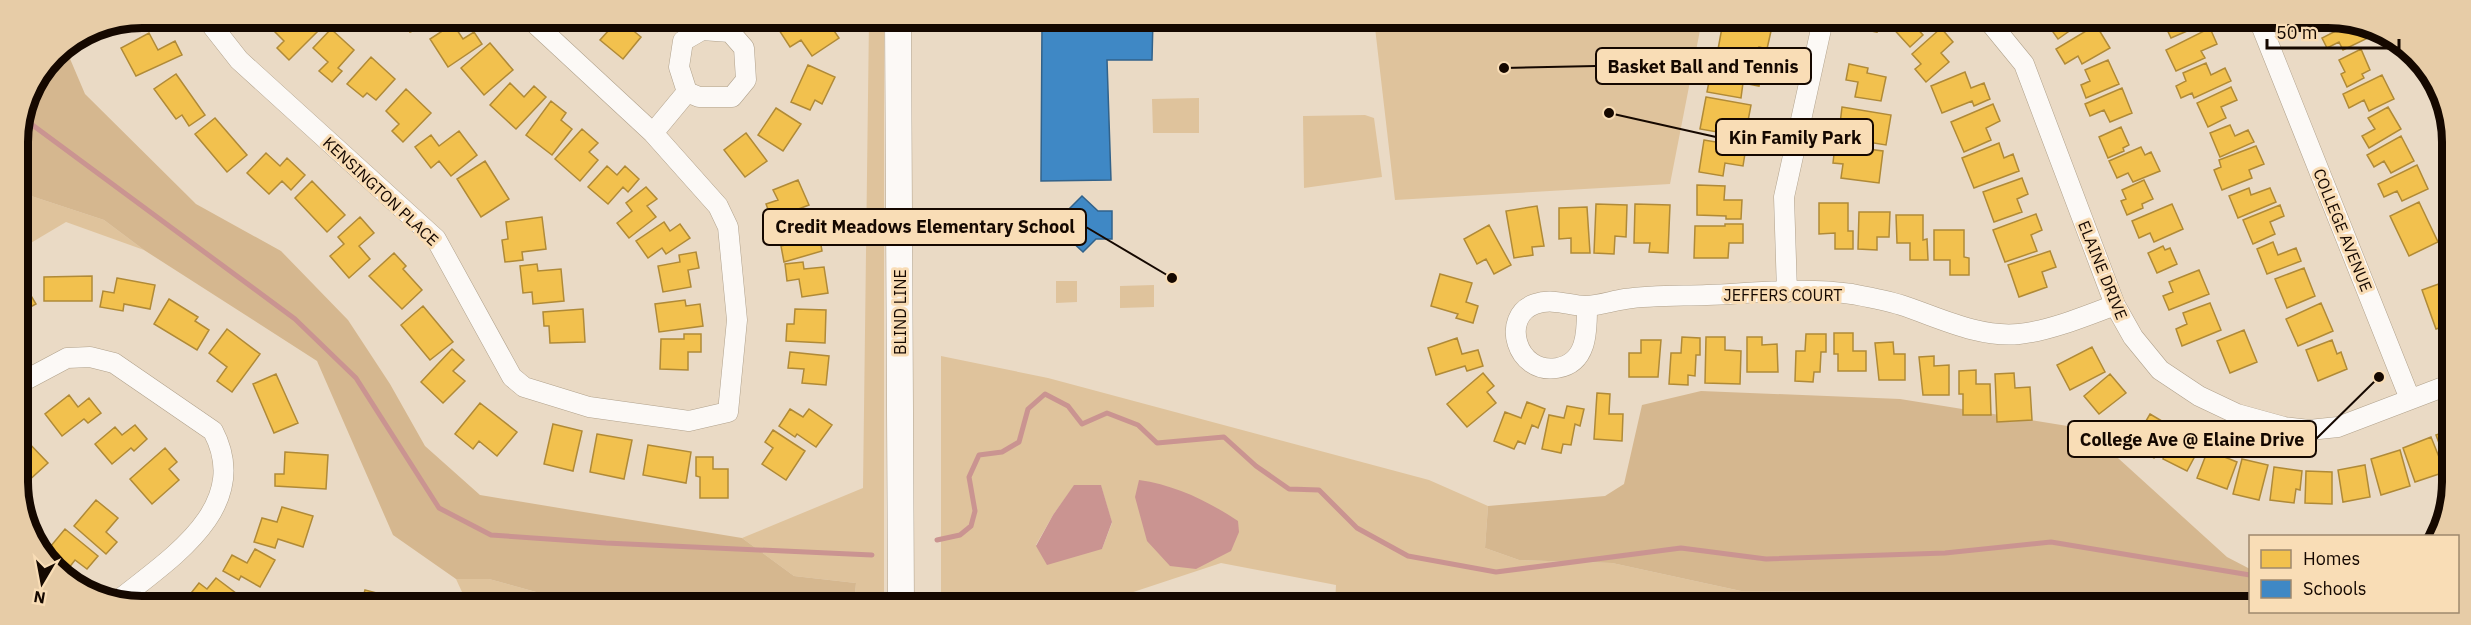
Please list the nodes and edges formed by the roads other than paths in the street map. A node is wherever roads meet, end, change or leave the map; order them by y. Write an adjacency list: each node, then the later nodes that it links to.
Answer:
1 (214, 28): 8 (street, KENSINGTON PLACE)
2 (540, 28): 8 (street, KENSINGTON PLACE)
3 (898, 28): 16 (street, BLIND LINE)
4 (1821, 28): 9 (street)
5 (1995, 28): 10 (street, ELAINE DRIVE)
6 (2262, 28): 14 (street, COLLEGE AVENUE)
7 (687, 92): 8 (street)
8 (653, 133)
9 (1787, 292): 10 (street, JEFFERS COURT); 11 (street, JEFFERS COURT)
10 (2115, 305): 14 (street, ELAINE DRIVE)
11 (1587, 306)
12 (29, 378): 15 (street)
13 (2442, 387): 14 (street)
14 (2410, 399)
15 (125, 595)
16 (901, 596)

